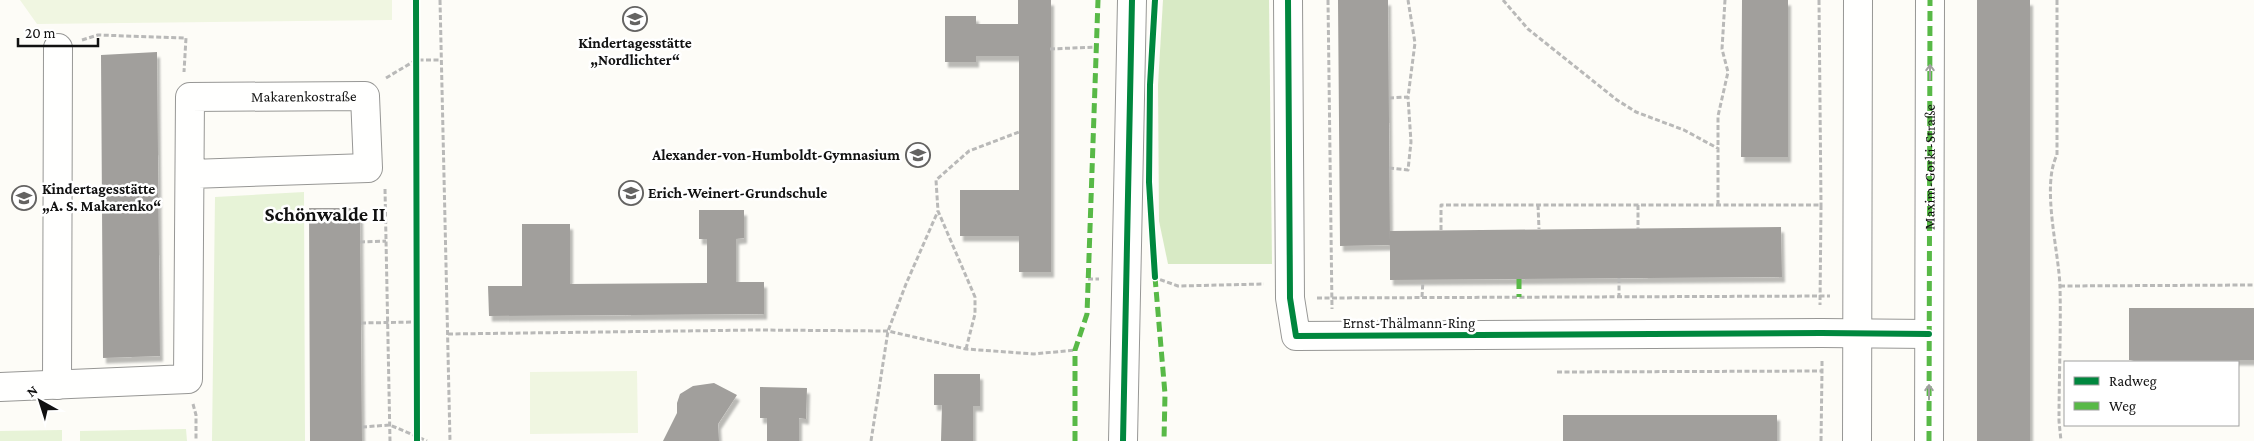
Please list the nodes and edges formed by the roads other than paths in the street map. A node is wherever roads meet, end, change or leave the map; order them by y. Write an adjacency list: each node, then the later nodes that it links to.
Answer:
1 (1132, 0): 11 (street)
2 (1288, 0): 7 (street, Ernst-Thälmann-Ring)
3 (1858, 0): 7 (street)
4 (1930, 0): 8 (street, Maxim-Gorki-Straße, one-way to 4)
5 (58, 48): 9 (street)
6 (191, 174): 6 (street, Makarenkostraße); 9 (street, Makarenkostraße)
7 (1858, 333): 8 (street); 12 (street)
8 (1929, 334): 13 (street, Maxim-Gorki-Straße, one-way to 8)
9 (57, 385): 10 (street)
10 (0, 387)
11 (1123, 441)
12 (1857, 441)
13 (1929, 441)

